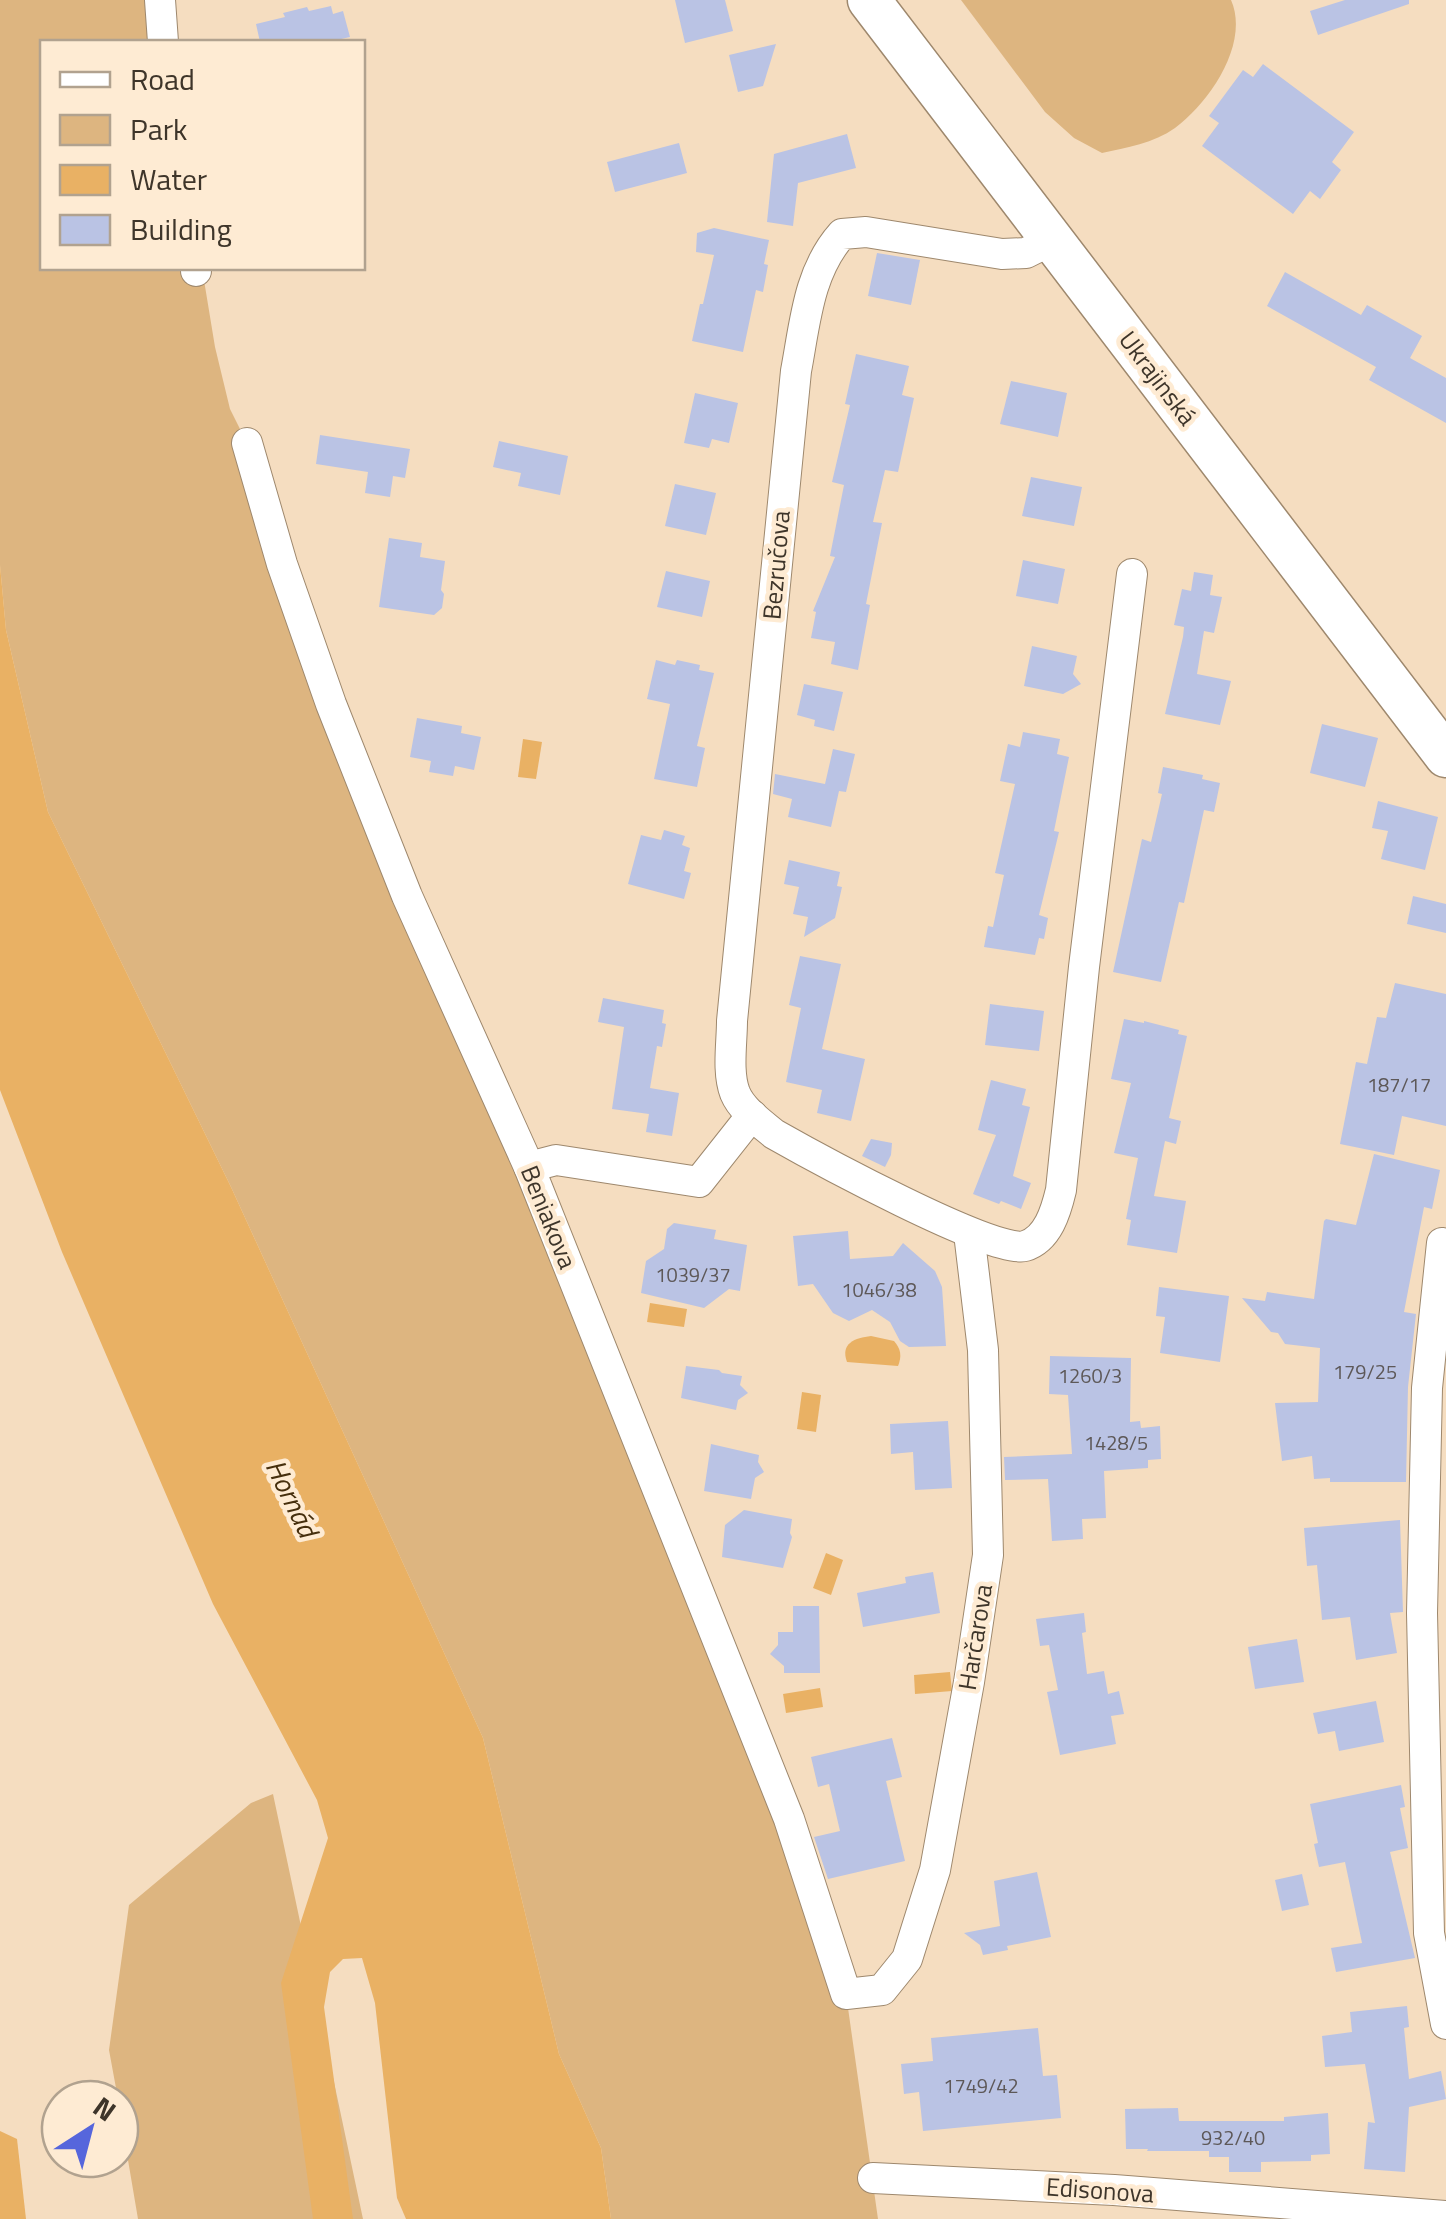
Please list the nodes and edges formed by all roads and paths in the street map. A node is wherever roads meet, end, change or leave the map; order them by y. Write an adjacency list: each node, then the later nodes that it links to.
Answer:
1 (160, 0): 3 (street)
2 (869, 0): 4 (main road, Ukrajinská)
3 (163, 40)
4 (1052, 240): 7 (main road, Ukrajinská); 8 (street, Bezručova)
5 (247, 443): 9 (street, Beniakova)
6 (1132, 574): 10 (street, Bezručova)
7 (1446, 756)
8 (752, 1115): 9 (street); 10 (street, Bezručova)
9 (529, 1166): 13 (street, Beniakova)
10 (969, 1233): 13 (street, Harčarova)
11 (1442, 1243): 12 (street)
12 (1437, 1390): 14 (street)
13 (846, 1994)
14 (1446, 2024)
15 (872, 2178): 16 (street, Edisonova)
16 (1113, 2204): 17 (street, Edisonova)
17 (1446, 2216)

